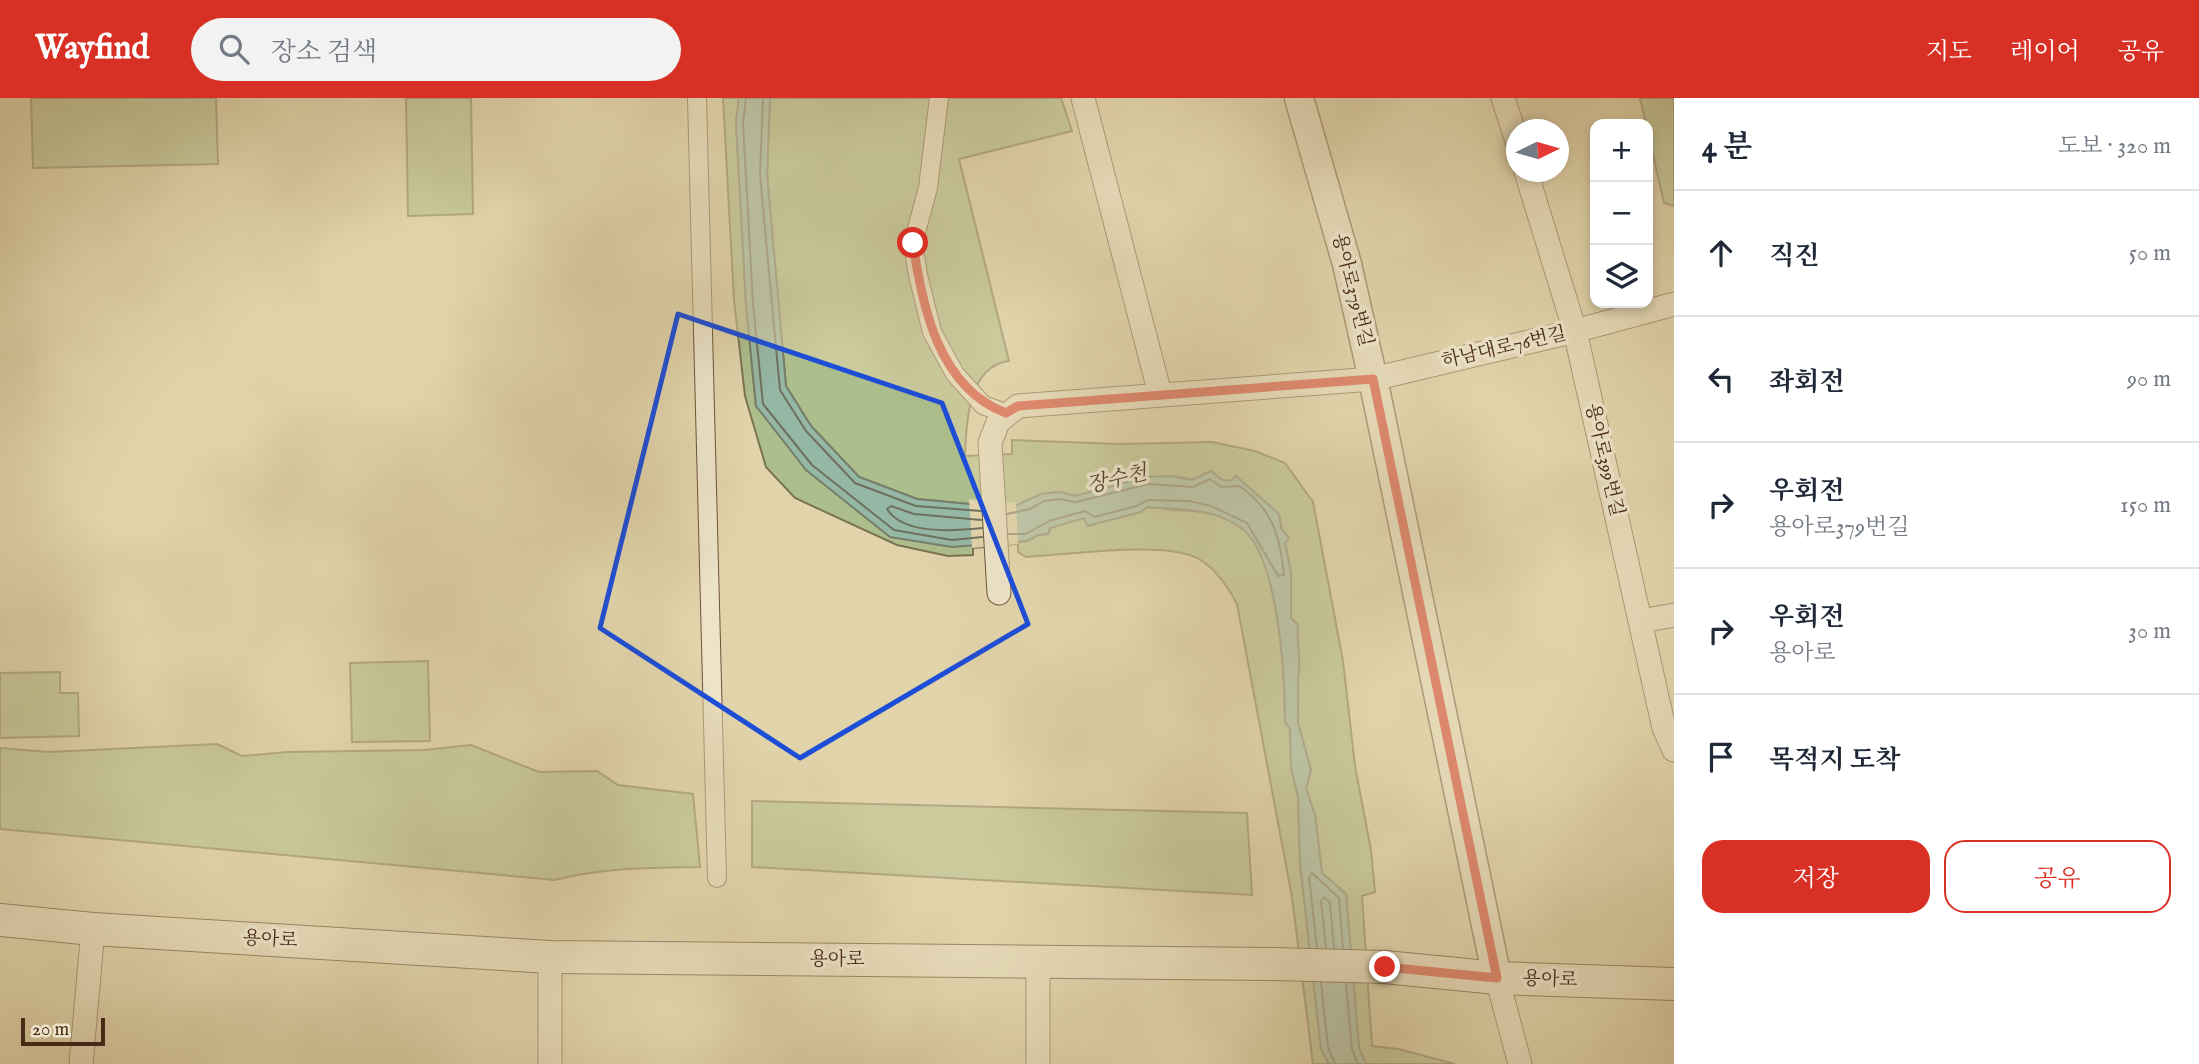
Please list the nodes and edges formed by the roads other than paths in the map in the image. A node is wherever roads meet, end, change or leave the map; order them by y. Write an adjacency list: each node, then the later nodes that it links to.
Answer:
1 (697, 98): 17 (street)
2 (939, 98): 12 (street)
3 (1083, 98): 11 (street)
4 (1299, 98): 10 (street, 용아로379번길)
5 (1503, 98): 6 (street)
6 (1510, 119)
7 (1529, 182): 9 (street, 용아로399번길)
8 (1674, 304): 9 (street, 하남대로76번길)
9 (1575, 331): 10 (street, 하남대로76번길); 15 (street, 용아로399번길)
10 (1373, 379): 11 (street, 하남대로76번길); 22 (street, 용아로379번길)
11 (1160, 394): 12 (street, 하남대로76번길)
12 (1006, 413): 13 (street)
13 (999, 593)
14 (1674, 615): 15 (street)
15 (1641, 621): 16 (street, 용아로399번길)
16 (1674, 750)
17 (717, 878)
18 (0, 920): 19 (main road, 용아로)
19 (93, 929): 20 (main road, 용아로); 24 (street)
20 (550, 957): 21 (main road, 용아로); 25 (street)
21 (1038, 961): 22 (main road, 용아로); 26 (street)
22 (1497, 978): 23 (main road, 용아로); 27 (street)
23 (1674, 984)
24 (81, 1064)
25 (550, 1064)
26 (1038, 1064)
27 (1520, 1064)

